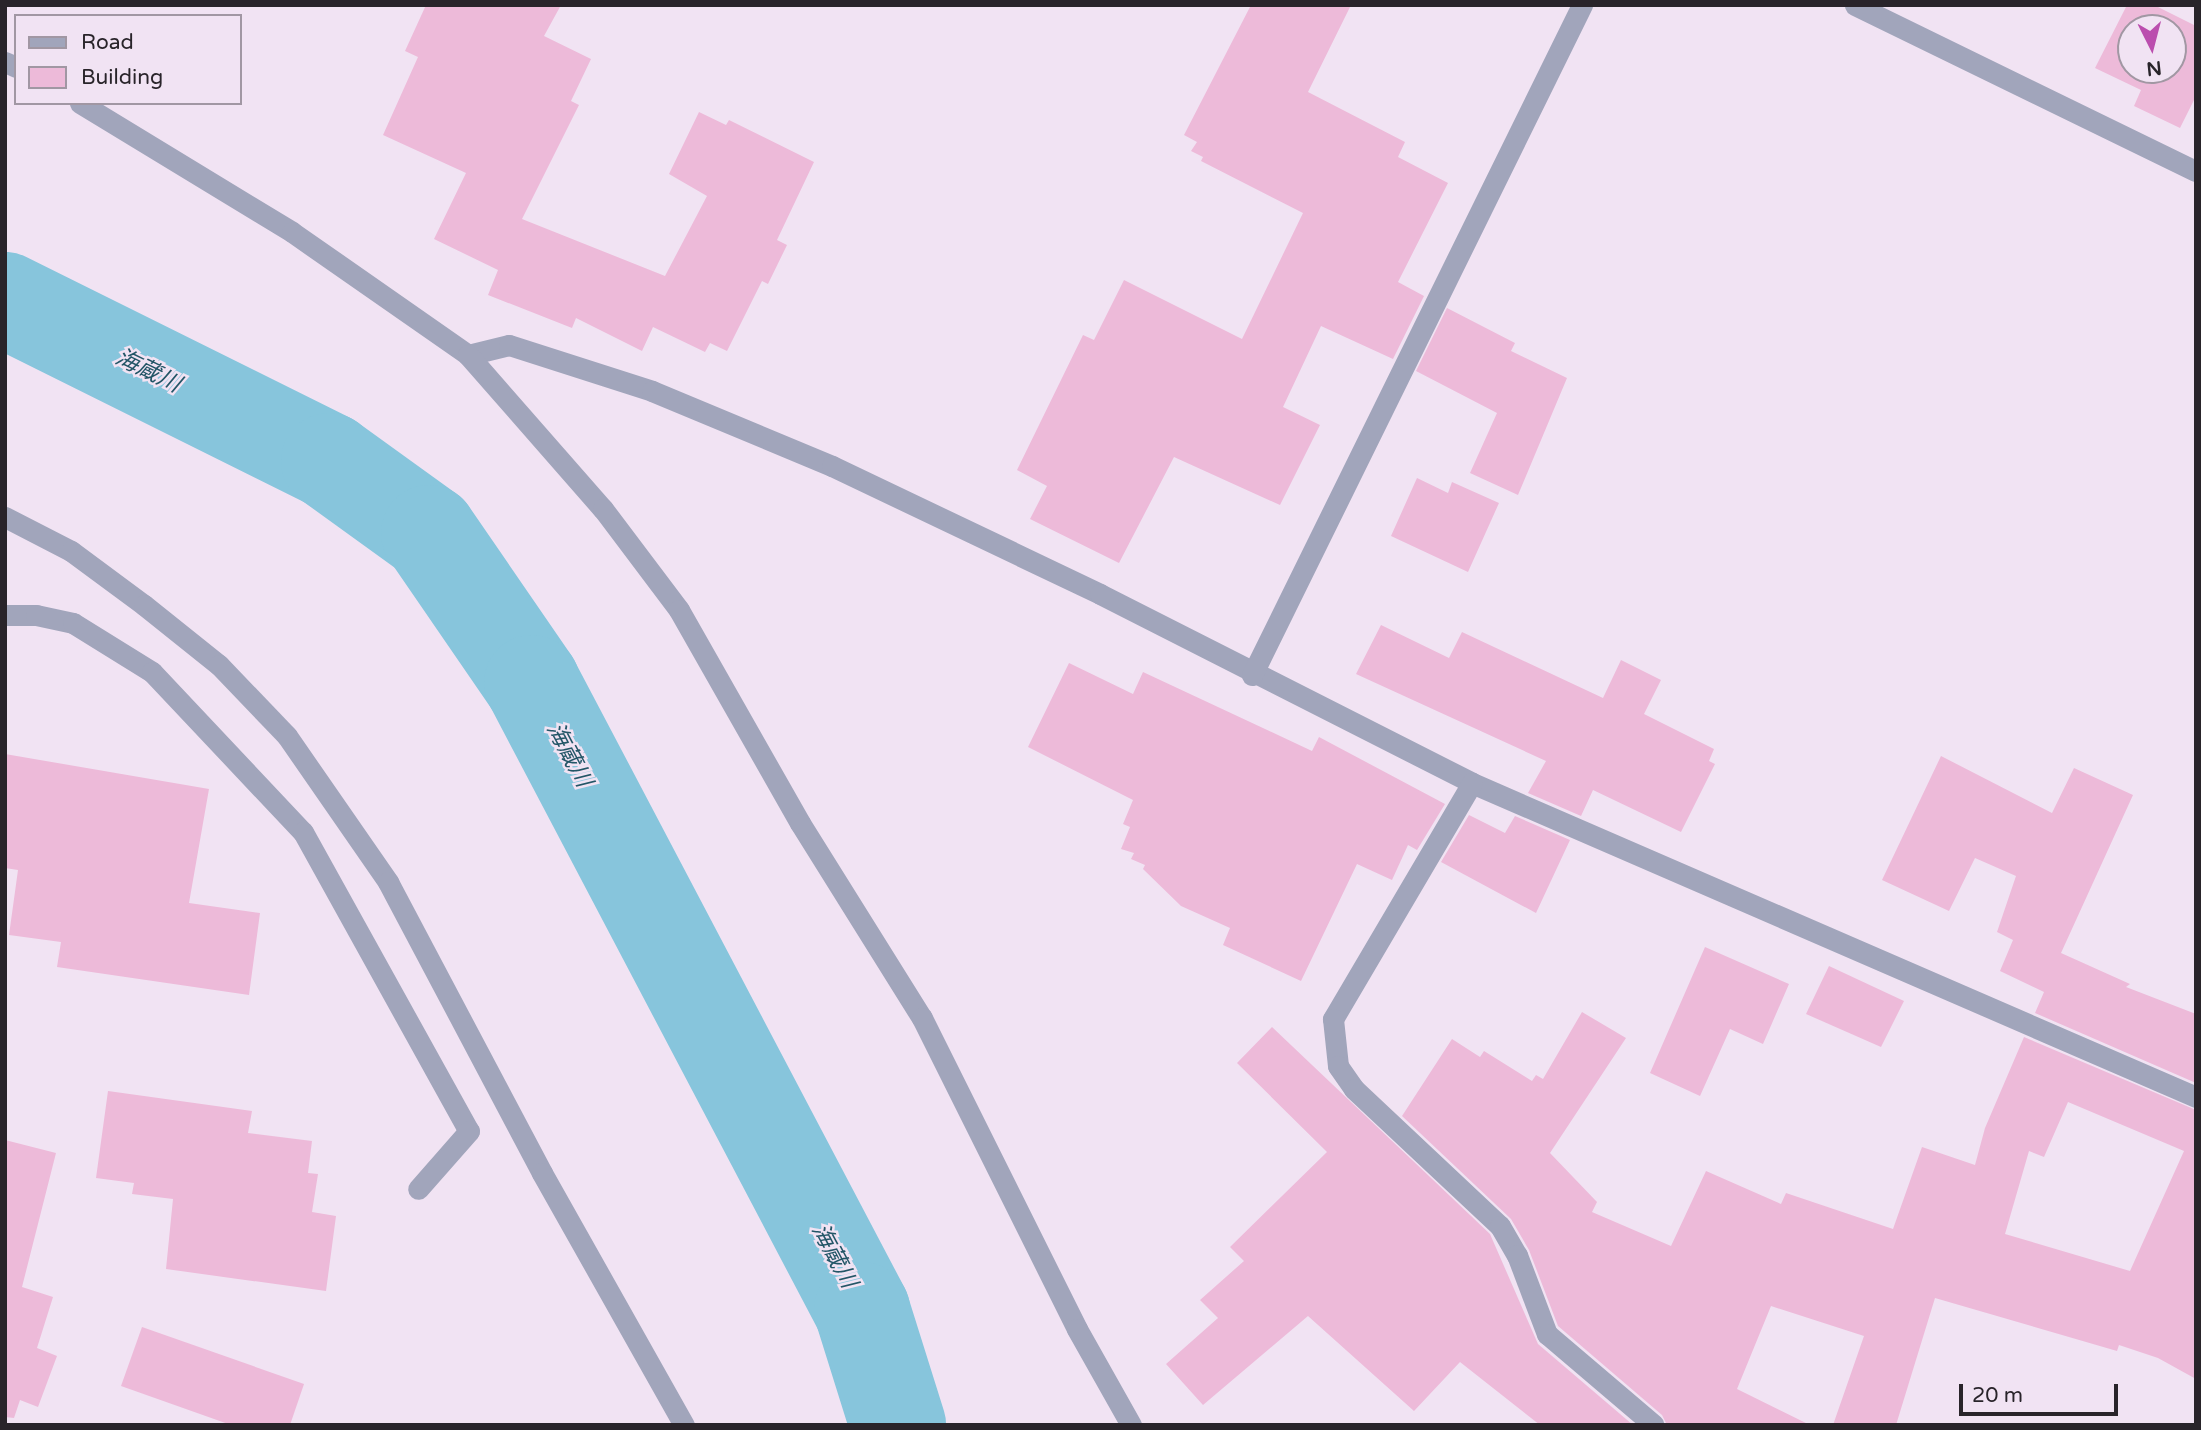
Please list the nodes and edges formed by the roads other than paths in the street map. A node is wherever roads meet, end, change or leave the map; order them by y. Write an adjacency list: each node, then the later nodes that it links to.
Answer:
1 (1582, 5): 8 (street)
2 (1855, 5): 4 (street)
3 (83, 105): 5 (street)
4 (2196, 171)
5 (468, 355): 8 (street); 13 (street)
6 (5, 517): 12 (street)
7 (5, 615): 11 (street)
8 (1252, 675): 9 (street)
9 (1472, 783): 10 (street); 14 (street)
10 (2196, 1097)
11 (418, 1189)
12 (684, 1425)
13 (1131, 1425)
14 (1654, 1425)

